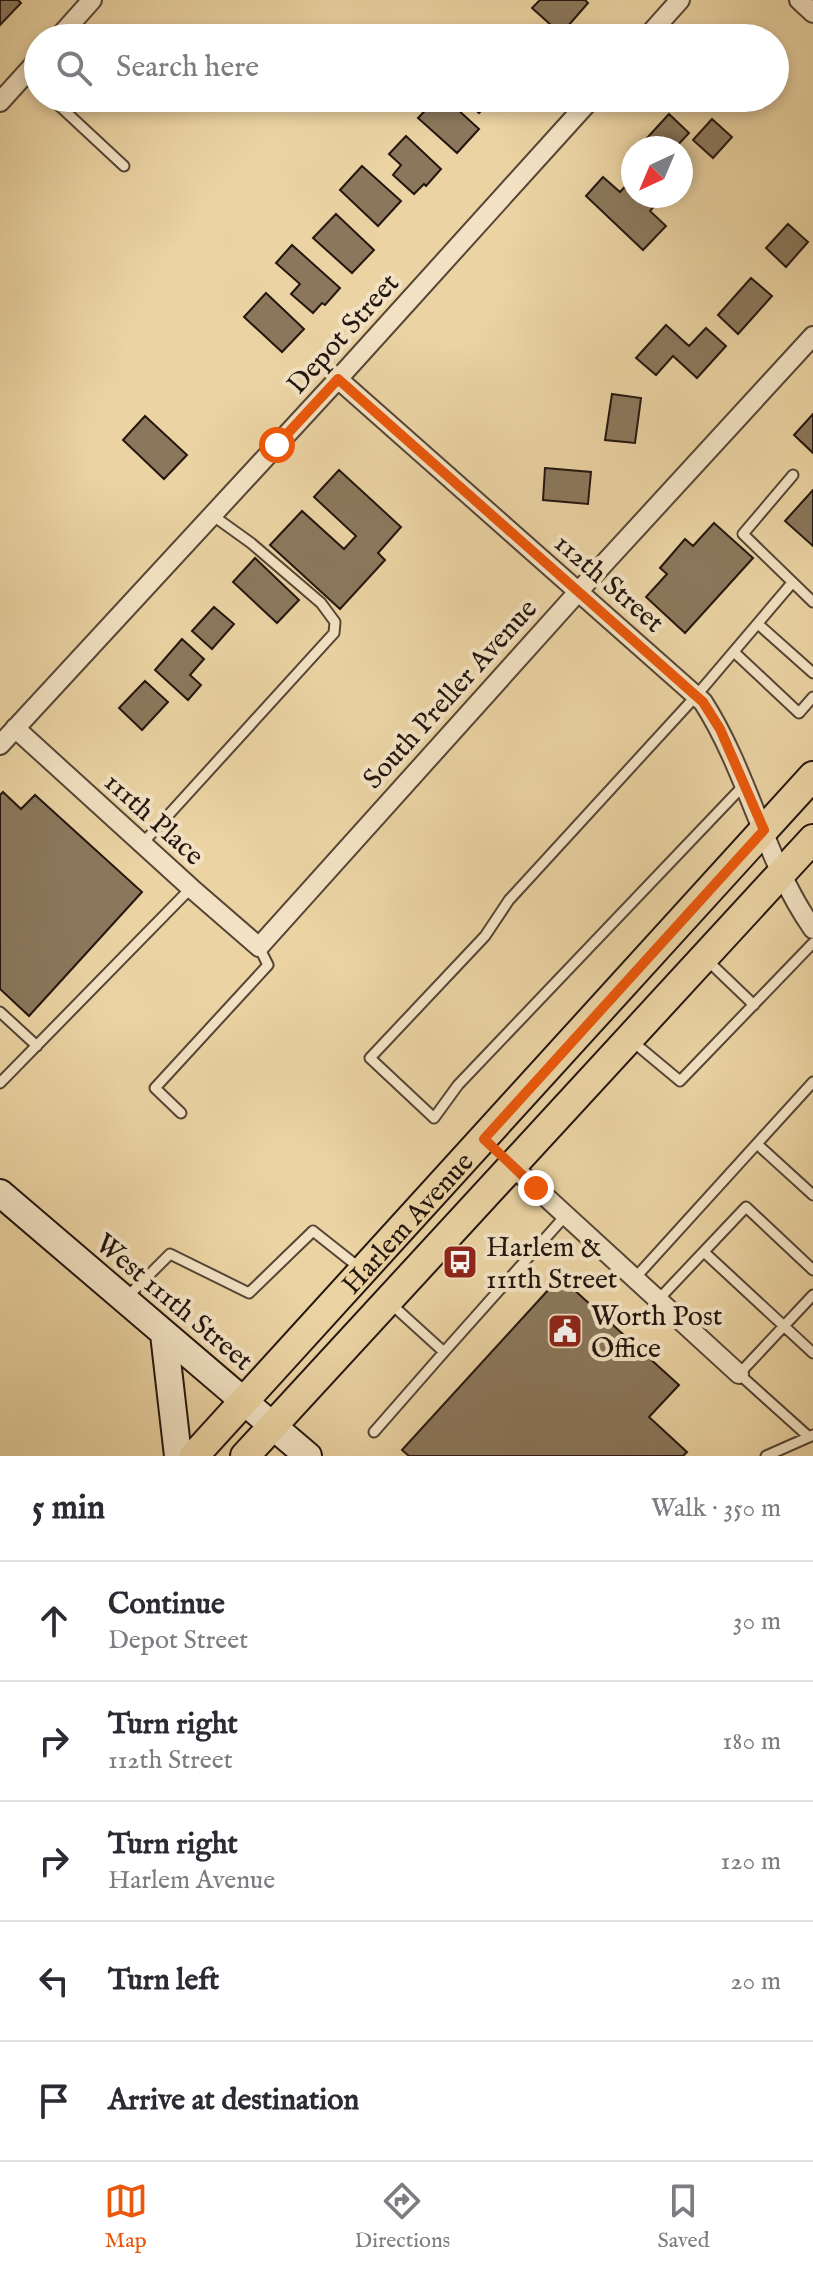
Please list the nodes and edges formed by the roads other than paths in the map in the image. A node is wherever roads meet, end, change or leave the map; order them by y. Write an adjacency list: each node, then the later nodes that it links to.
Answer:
1 (92, 0): 5 (street)
2 (680, 0): 6 (street)
3 (799, 0): 4 (street)
4 (813, 13)
5 (71, 24)
6 (659, 24)
7 (24, 82): 8 (street)
8 (0, 102)
9 (66, 112): 11 (lane)
10 (579, 112): 13 (street, Depot Street)
11 (124, 166)
12 (813, 336): 17 (street, South Preller Avenue)
13 (338, 379): 15 (street, Depot Street); 17 (street, 112th Street)
14 (793, 475): 16 (lane)
15 (212, 515): 24 (street, Depot Street); 30 (lane)
16 (792, 583): 18 (lane); 19 (lane)
17 (578, 592): 22 (street, 112th Street); 35 (street, South Preller Avenue)
18 (813, 602)
19 (758, 624): 20 (lane); 21 (lane)
20 (734, 652): 22 (lane); 23 (lane)
21 (813, 673)
22 (696, 696): 27 (street, 112th Street); 27 (lane)
23 (813, 697)
24 (15, 728): 25 (street, Depot Street); 30 (street, 111th Place)
25 (0, 745)
26 (813, 776): 28 (main road, Harlem Avenue)
27 (744, 785): 28 (street, 112th Street)
28 (764, 830): 31 (street, 112th Street); 44 (main road, Harlem Avenue)
29 (813, 839): 31 (main road, Harlem Avenue)
30 (142, 844): 32 (street, 111th Place)
31 (782, 873): 33 (street, 112th Street); 36 (main road, Harlem Avenue)
32 (191, 888): 35 (street, 111th Place); 40 (lane)
33 (810, 920)
34 (813, 943): 37 (lane)
35 (259, 947): 43 (lane)
36 (704, 957): 37 (lane); 39 (main road, Harlem Avenue)
37 (754, 1005): 39 (lane)
38 (0, 1012): 40 (lane)
39 (629, 1039): 46 (main road, Harlem Avenue)
40 (37, 1046): 42 (lane)
41 (813, 1082): 45 (lane)
42 (0, 1083)
43 (181, 1113)
44 (484, 1139): 46 (main road); 52 (main road, Harlem Avenue)
45 (757, 1144): 48 (lane); 53 (lane)
46 (512, 1166): 49 (street); 57 (main road, Harlem Avenue)
47 (0, 1193): 55 (main road, West 111th Street)
48 (813, 1195)
49 (566, 1215): 53 (street); 60 (lane)
50 (704, 1252): 51 (lane); 56 (lane); 58 (lane)
51 (813, 1270)
52 (363, 1271): 55 (lane); 63 (main road, Harlem Avenue)
53 (635, 1278): 56 (street)
54 (813, 1295): 58 (lane)
55 (124, 1300): 59 (main road, West 111th Street)
56 (658, 1300): 62 (street)
57 (387, 1301): 60 (lane); 64 (main road, Harlem Avenue)
58 (784, 1326): 61 (lane); 62 (lane)
59 (164, 1334): 63 (main road, West 111th Street); 67 (main road)
60 (444, 1352): 65 (lane)
61 (813, 1353)
62 (739, 1374): 66 (lane)
63 (244, 1402): 64 (main road, West 111th Street); 68 (main road, Harlem Avenue)
64 (272, 1426): 69 (main road, Harlem Avenue); 70 (main road, West 111th Street)
65 (374, 1432)
66 (811, 1436): 71 (lane)
67 (178, 1456)
68 (194, 1456)
69 (245, 1456)
70 (308, 1456)
71 (766, 1456)

